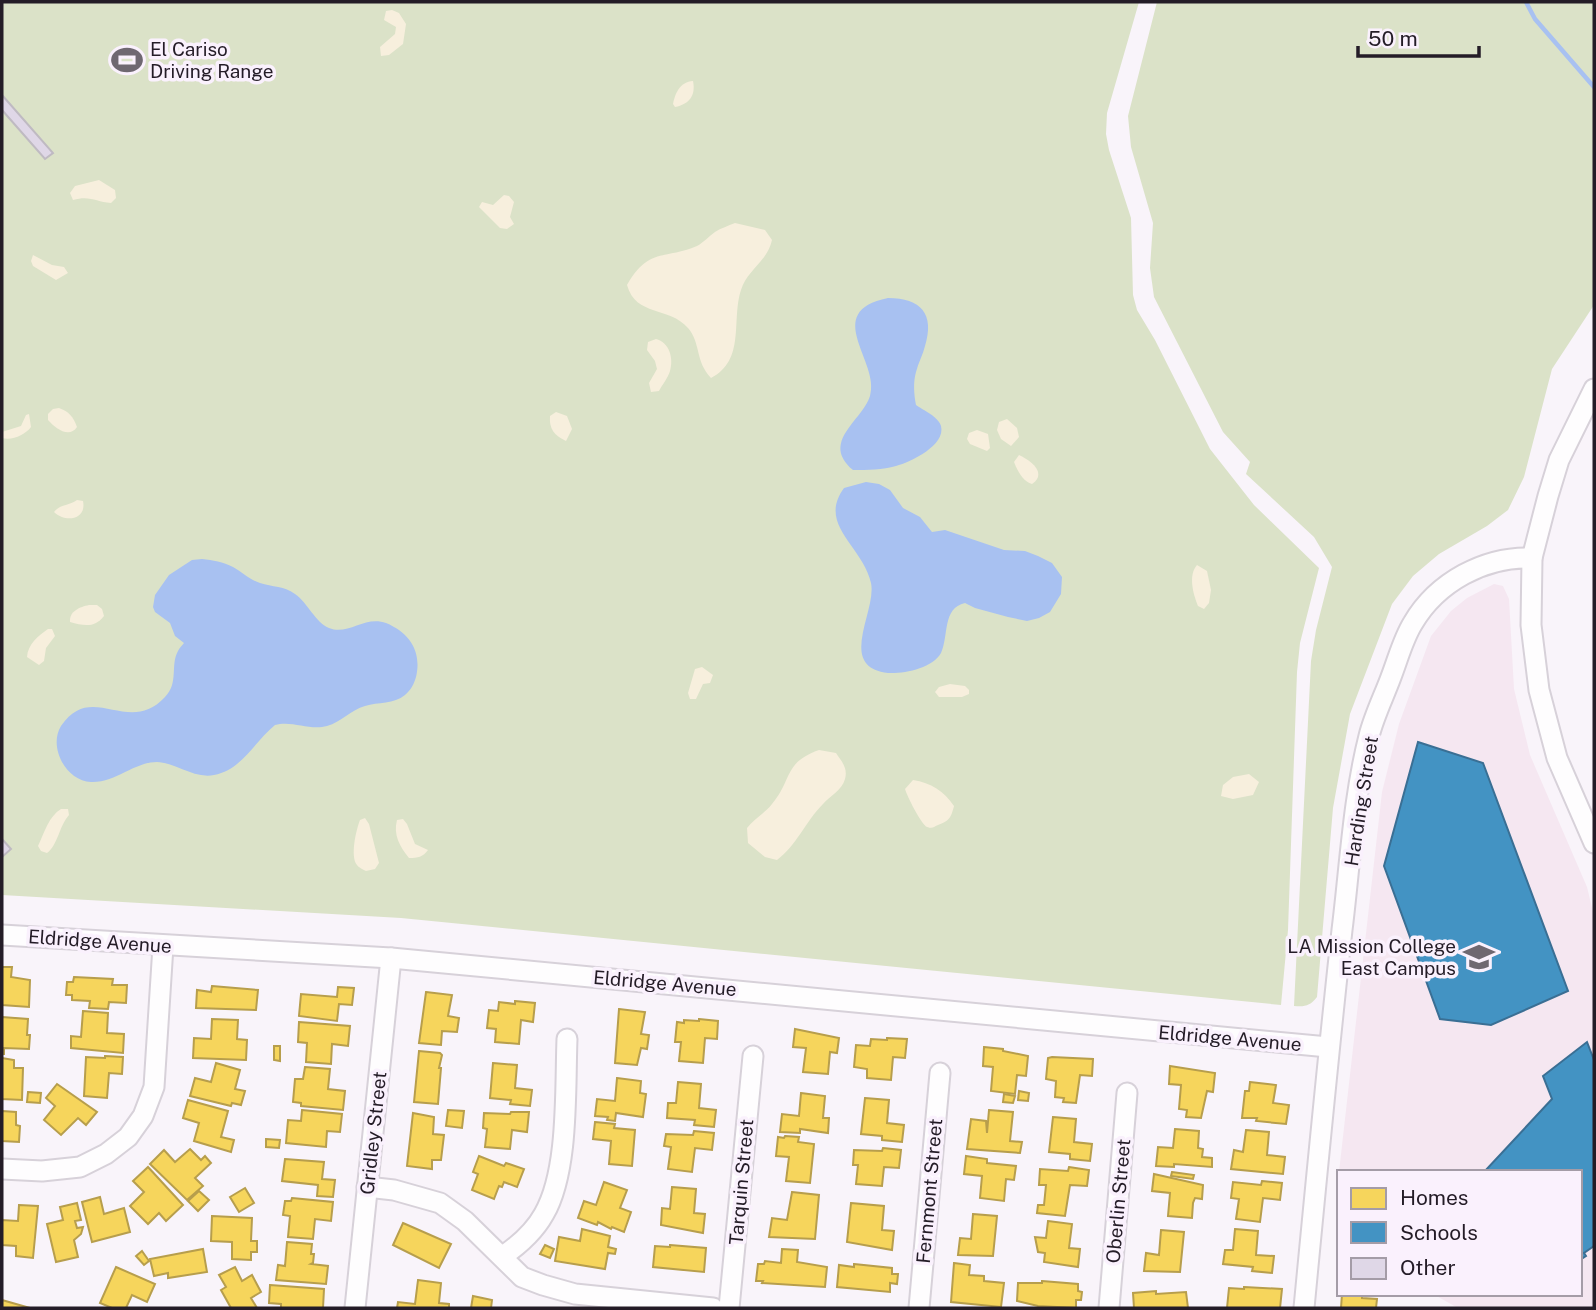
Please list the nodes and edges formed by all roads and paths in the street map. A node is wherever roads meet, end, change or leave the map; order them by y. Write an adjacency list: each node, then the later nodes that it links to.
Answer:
1 (1594, 388): 2 (street)
2 (1532, 558): 3 (street); 8 (street, Harding Street)
3 (1594, 844)
4 (2, 934): 5 (street, Eldridge Avenue)
5 (163, 946): 6 (street, Eldridge Avenue); 12 (street)
6 (391, 958): 8 (street, Eldridge Avenue); 13 (street, Gridley Street)
7 (567, 1039): 14 (street)
8 (1328, 1047): 20 (street, Harding Street)
9 (753, 1056): 17 (street, Tarquin Street)
10 (940, 1073): 18 (street, Fernmont Street)
11 (1127, 1093): 19 (street, Oberlin Street)
12 (2, 1169)
13 (367, 1187): 14 (street); 15 (street, Gridley Street)
14 (503, 1256): 16 (street)
15 (355, 1308)
16 (713, 1308)
17 (729, 1308)
18 (919, 1308)
19 (1109, 1308)
20 (1304, 1308)

